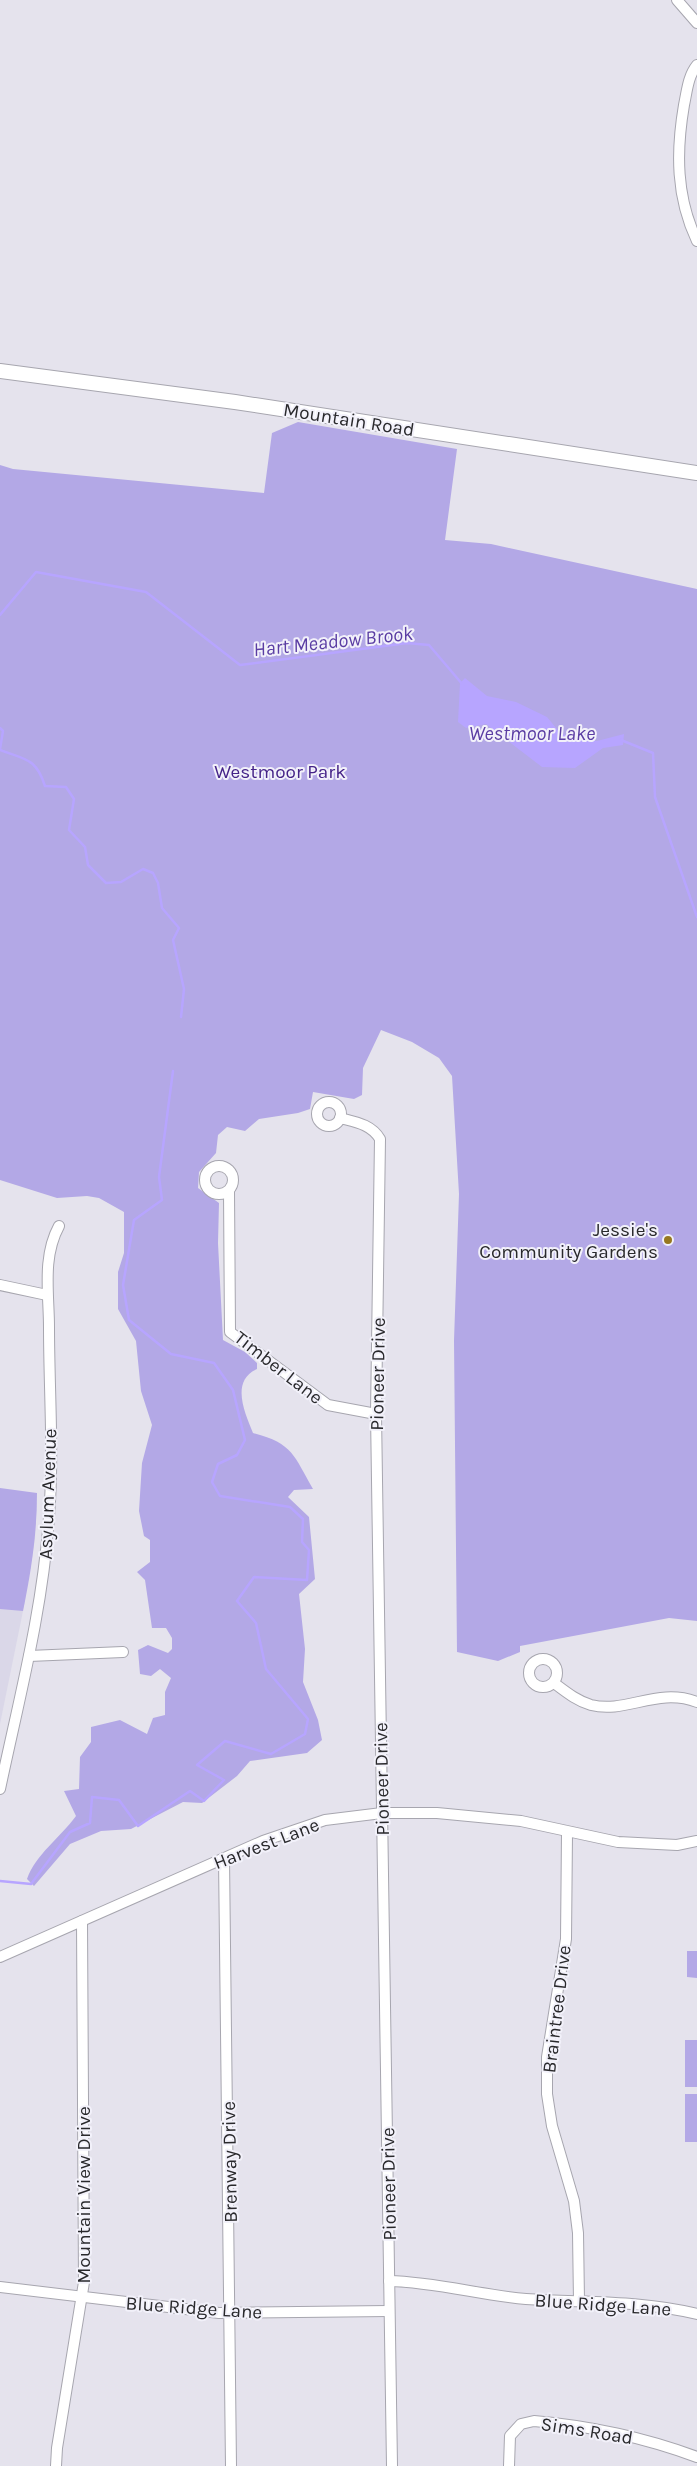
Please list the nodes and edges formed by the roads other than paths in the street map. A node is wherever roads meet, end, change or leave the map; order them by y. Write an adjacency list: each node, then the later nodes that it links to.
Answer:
1 (677, 0): 2 (street)
2 (697, 23)
3 (697, 65): 4 (street)
4 (697, 241)
5 (0, 371): 6 (main road, Mountain Road)
6 (697, 473)
7 (340, 1118): 12 (street, Pioneer Drive)
8 (229, 1190): 12 (street, Timber Lane)
9 (58, 1226): 11 (street, Asylum Avenue)
10 (0, 1285): 11 (street)
11 (47, 1295): 14 (street, Asylum Avenue)
12 (376, 1414): 18 (street, Pioneer Drive)
13 (122, 1652): 14 (street)
14 (29, 1656): 17 (street, Asylum Avenue)
15 (554, 1683): 16 (street)
16 (697, 1702)
17 (0, 1789)
18 (382, 1813): 19 (street, Harvest Lane); 21 (street, Harvest Lane); 24 (street, Pioneer Drive)
19 (567, 1833): 20 (street, Harvest Lane); 27 (street, Braintree Drive)
20 (697, 1841)
21 (224, 1858): 22 (street, Harvest Lane); 29 (street, Brenway Drive)
22 (82, 1921): 23 (street, Harvest Lane); 26 (street, Mountain View Drive)
23 (0, 1957)
24 (389, 2281): 27 (street, Blue Ridge Lane); 28 (street, Pioneer Drive)
25 (0, 2288): 26 (street, Blue Ridge Lane)
26 (83, 2298): 29 (street, Blue Ridge Lane); 32 (street, Mountain View Drive)
27 (579, 2301): 30 (street, Blue Ridge Lane)
28 (389, 2311): 29 (street, Blue Ridge Lane); 34 (street, Pioneer Drive)
29 (231, 2313): 33 (street, Brenway Drive)
30 (697, 2314)
31 (697, 2458): 35 (street, Sims Road)
32 (56, 2466)
33 (231, 2466)
34 (392, 2466)
35 (509, 2466)

